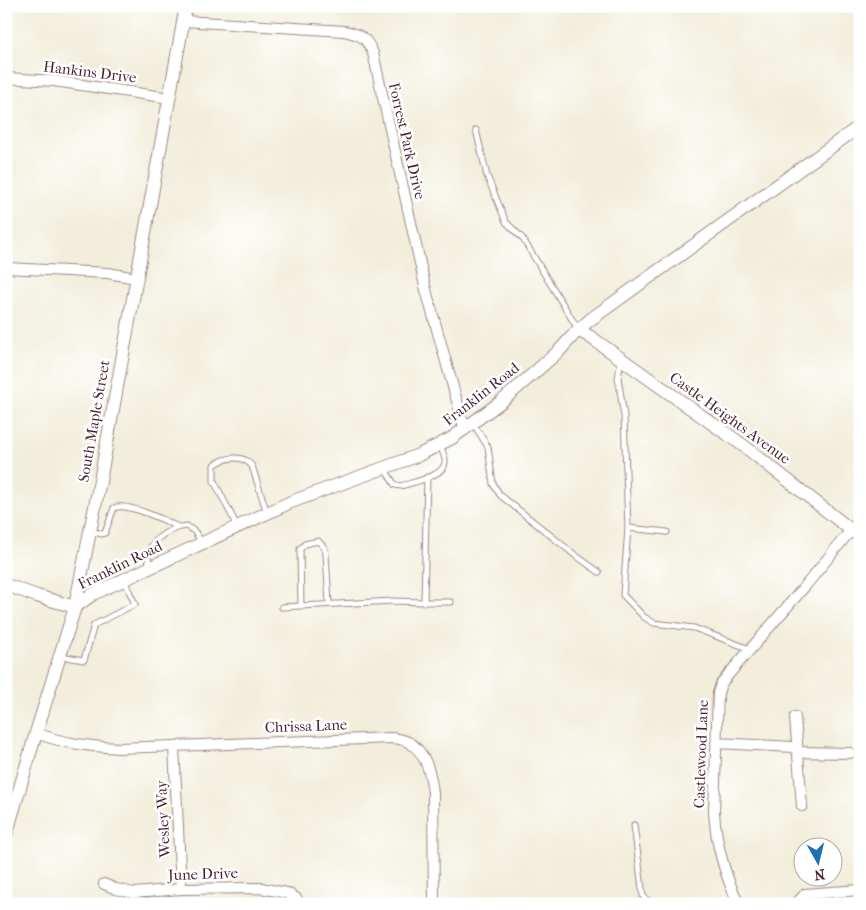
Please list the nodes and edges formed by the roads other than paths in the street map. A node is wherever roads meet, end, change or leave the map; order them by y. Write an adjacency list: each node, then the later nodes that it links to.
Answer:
1 (186, 6): 2 (street, South Maple Street)
2 (184, 21): 4 (street, South Maple Street); 11 (street, Forrest Park Drive)
3 (6, 78): 4 (street, Hankins Drive)
4 (170, 98): 8 (street, South Maple Street)
5 (860, 126): 9 (street, Franklin Road)
6 (476, 130): 9 (lane)
7 (6, 268): 8 (street)
8 (136, 278): 19 (street, South Maple Street)
9 (578, 330): 10 (street, Castle Heights Avenue); 11 (street, Franklin Road)
10 (621, 358): 18 (lane); 21 (street, Castle Heights Avenue)
11 (469, 426): 12 (street, Franklin Road); 24 (lane)
12 (440, 444): 13 (street, Franklin Road); 14 (lane)
13 (384, 468): 14 (lane); 15 (street, Franklin Road)
14 (426, 477): 27 (lane)
15 (267, 514): 17 (street, Franklin Road); 17 (lane)
16 (178, 527): 19 (lane); 22 (lane); 23 (lane)
17 (238, 527): 22 (street, Franklin Road)
18 (628, 528): 20 (lane); 33 (lane)
19 (90, 530): 31 (street, South Maple Street)
20 (667, 532)
21 (855, 533): 33 (street, Castlewood Lane)
22 (202, 544): 23 (street, Franklin Road)
23 (151, 568): 25 (street, Franklin Road)
24 (600, 572)
25 (124, 580): 31 (street, Franklin Road); 34 (lane)
26 (6, 585): 31 (street)
27 (424, 602): 28 (lane); 29 (lane)
28 (451, 602)
29 (329, 604): 30 (lane); 30 (lane)
30 (301, 606): 32 (lane)
31 (75, 607): 34 (street, South Maple Street)
32 (282, 607)
33 (751, 649): 37 (street, Castlewood Lane)
34 (60, 656): 36 (street, South Maple Street)
35 (795, 718): 39 (street)
36 (36, 733): 38 (street, Chrissa Lane); 43 (street, South Maple Street)
37 (716, 743): 39 (street); 47 (street, Castlewood Lane)
38 (174, 747): 45 (street, Wesley Way); 49 (street, Chrissa Lane)
39 (798, 752): 40 (street); 41 (street)
40 (850, 753)
41 (802, 806)
42 (634, 825): 50 (lane)
43 (6, 835)
44 (104, 884): 45 (street, June Drive)
45 (181, 889): 48 (street, June Drive)
46 (860, 890): 51 (street)
47 (738, 903)
48 (300, 904)
49 (434, 904)
50 (659, 904)
51 (796, 904)

